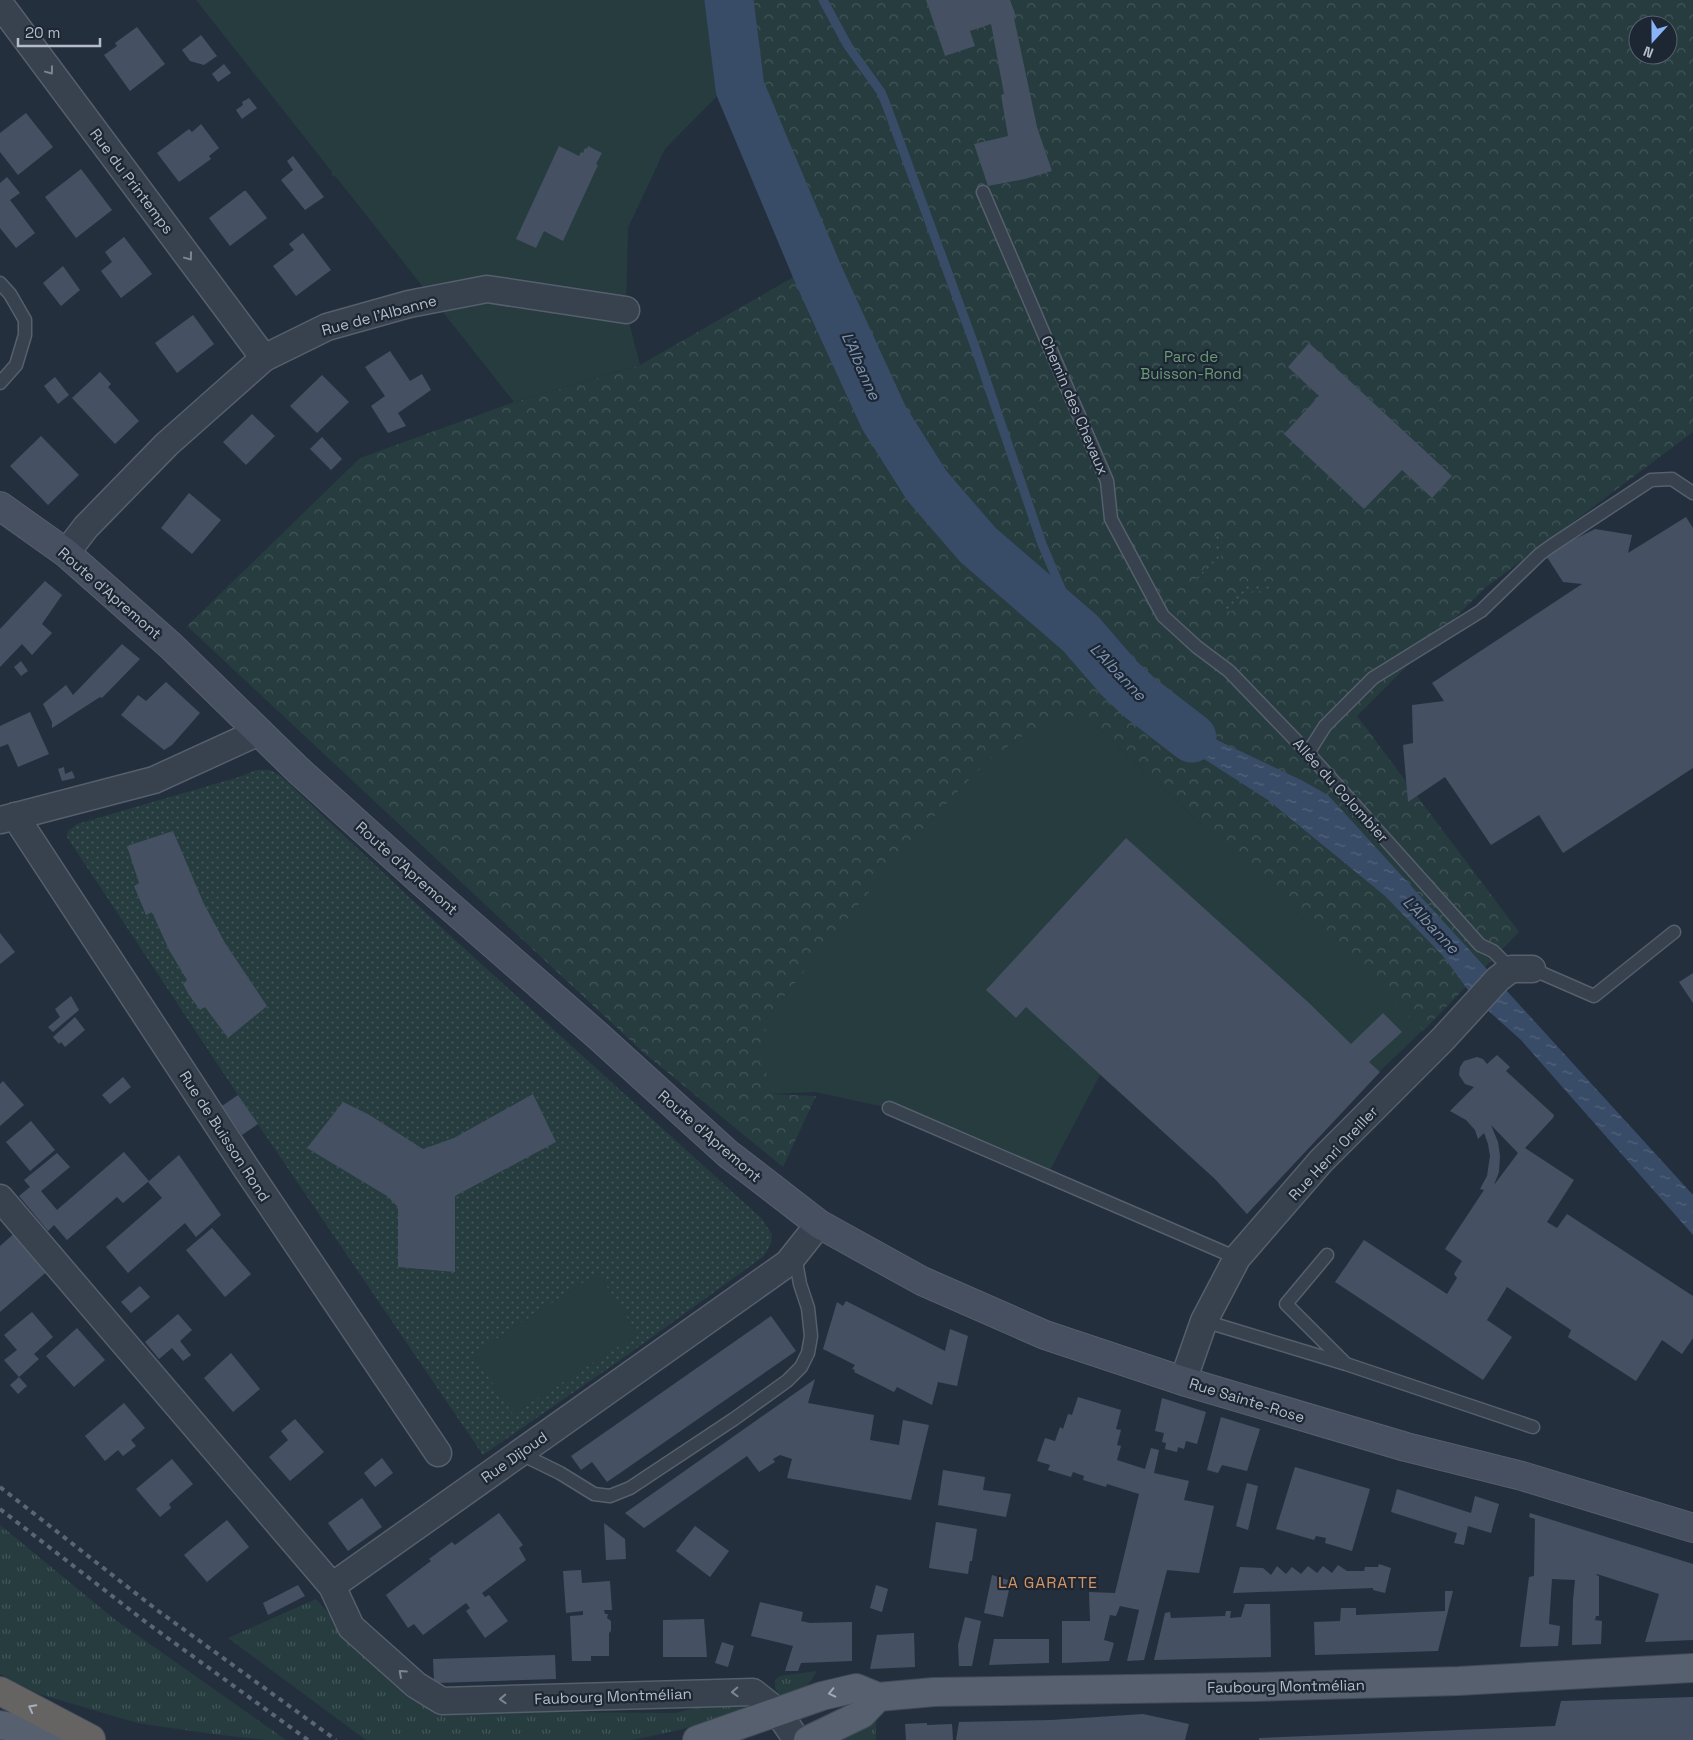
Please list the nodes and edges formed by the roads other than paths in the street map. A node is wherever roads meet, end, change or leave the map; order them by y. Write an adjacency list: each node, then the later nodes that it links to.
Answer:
1 (0, 4): 5 (street, Rue du Printemps, one-way to 5)
2 (983, 192): 10 (lane, Chemin des Chevaux)
3 (0, 283): 6 (lane)
4 (626, 310): 5 (street, Rue de l'Albanne)
5 (264, 358): 9 (street, Rue de l'Albanne)
6 (0, 383)
7 (1693, 493): 12 (lane)
8 (0, 506): 9 (main road, Route d'Apremont)
9 (66, 554): 11 (main road, Route d'Apremont)
10 (1163, 616): 12 (lane, Allée du Colombier)
11 (259, 732): 13 (street, Rue de Buisson Rond); 18 (main road, Route d'Apremont)
12 (1308, 753): 15 (lane, Allée du Colombier)
13 (8, 818): 26 (street, Rue de Buisson Rond)
14 (1674, 932): 15 (lane)
15 (1514, 972): 21 (street, Rue Henri Oreiller)
16 (889, 1108): 21 (lane)
17 (0, 1198): 29 (street)
18 (819, 1224): 19 (street, Rue Dijoud); 24 (main road, Rue Sainte-Rose)
19 (795, 1253): 27 (street, Rue Dijoud); 27 (lane)
20 (1326, 1255): 23 (lane)
21 (1237, 1258): 22 (street, Rue Henri Oreiller)
22 (1204, 1321): 23 (lane); 24 (street, Rue Henri Oreiller)
23 (1346, 1364): 25 (lane)
24 (1184, 1381): 28 (main road, Rue Sainte-Rose)
25 (1533, 1427)
26 (438, 1453)
27 (519, 1454): 29 (street, Rue Dijoud)
28 (1693, 1528)
29 (332, 1586): 33 (street, Faubourg Montmélian, one-way to 29)
30 (1693, 1668): 32 (main road, Faubourg Montmélian)
31 (0, 1690): 35 (highway, one-way to 31)
32 (878, 1696): 33 (main road, Faubourg Montmélian, one-way to 33); 38 (main road)
33 (777, 1712): 36 (main road, Faubourg Montmélian); 37 (street, Faubourg Montmélian)
34 (0, 1725): 35 (main road)
35 (95, 1739)
36 (697, 1740)
37 (797, 1740)
38 (808, 1740)

